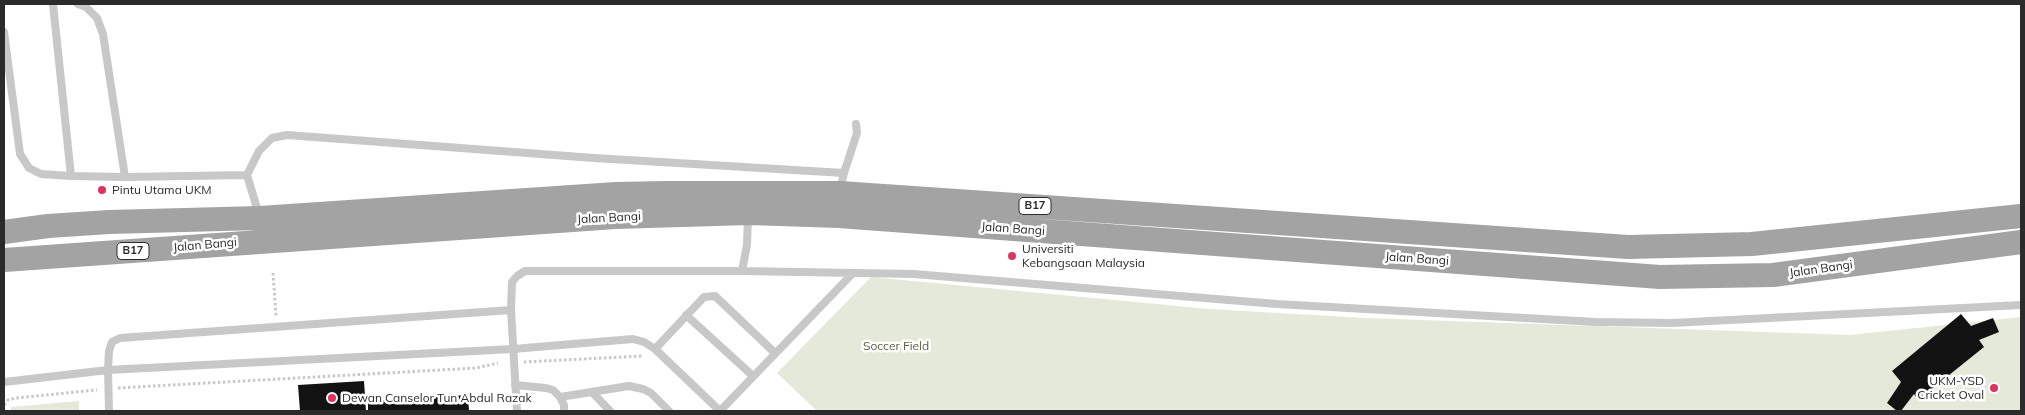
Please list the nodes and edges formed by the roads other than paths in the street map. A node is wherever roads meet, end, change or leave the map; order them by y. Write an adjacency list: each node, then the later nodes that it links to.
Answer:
1 (53, 4): 6 (lane)
2 (78, 4): 7 (lane)
3 (4, 32): 6 (lane)
4 (856, 124): 8 (lane)
5 (247, 175): 7 (lane); 8 (lane); 11 (lane)
6 (71, 176): 7 (lane)
7 (125, 177)
8 (842, 183): 10 (main road, Jalan Bangi / B17); 11 (main road, Jalan Bangi / B17)
9 (748, 213): 13 (main road, Jalan Bangi / B17); 14 (main road, Jalan Bangi / B17); 16 (lane)
10 (2021, 216)
11 (260, 218): 12 (main road, Jalan Bangi / B17)
12 (5, 231)
13 (2021, 242)
14 (33, 259): 15 (main road, Jalan Bangi / B17); 18 (main road)
15 (4, 260)
16 (742, 271): 17 (lane); 20 (lane)
17 (853, 273): 19 (lane); 24 (lane)
18 (4, 275)
19 (2021, 305)
20 (511, 310): 22 (lane); 25 (lane)
21 (686, 315): 23 (lane); 24 (lane); 26 (lane)
22 (513, 349): 23 (lane); 25 (lane); 28 (lane)
23 (655, 349): 36 (lane)
24 (775, 353): 26 (lane)
25 (108, 370): 27 (lane); 31 (lane)
26 (753, 376): 36 (lane)
27 (4, 382)
28 (516, 385): 30 (lane); 32 (lane)
29 (592, 392): 30 (lane); 34 (lane); 35 (lane)
30 (560, 397): 33 (lane)
31 (109, 411)
32 (517, 411)
33 (564, 411)
34 (610, 411)
35 (669, 411)
36 (720, 411)

